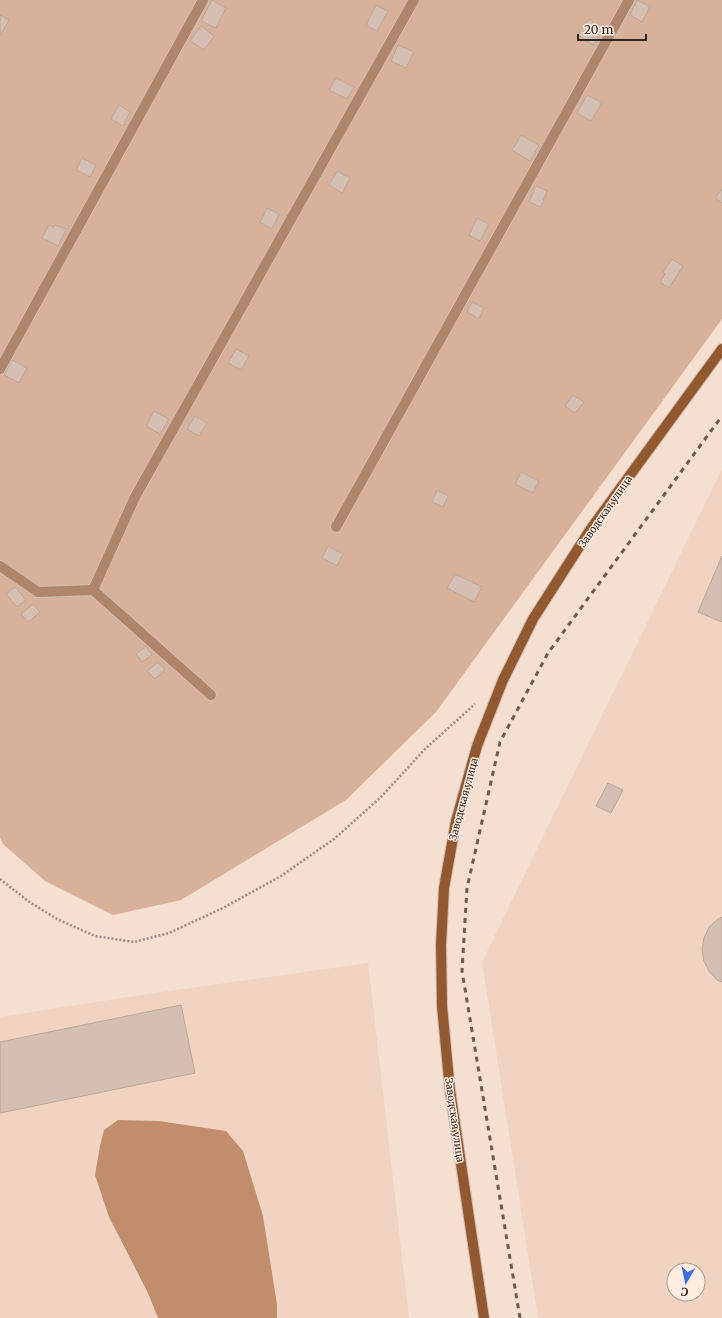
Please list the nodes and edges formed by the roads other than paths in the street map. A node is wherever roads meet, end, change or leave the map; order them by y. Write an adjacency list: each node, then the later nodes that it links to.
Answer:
1 (203, 0): 5 (lane)
2 (414, 0): 8 (lane)
3 (629, 0): 6 (lane)
4 (722, 348): 10 (street, Заводская улица)
5 (0, 369)
6 (336, 527)
7 (0, 566): 8 (lane)
8 (93, 590): 9 (lane)
9 (211, 695)
10 (484, 1318)

